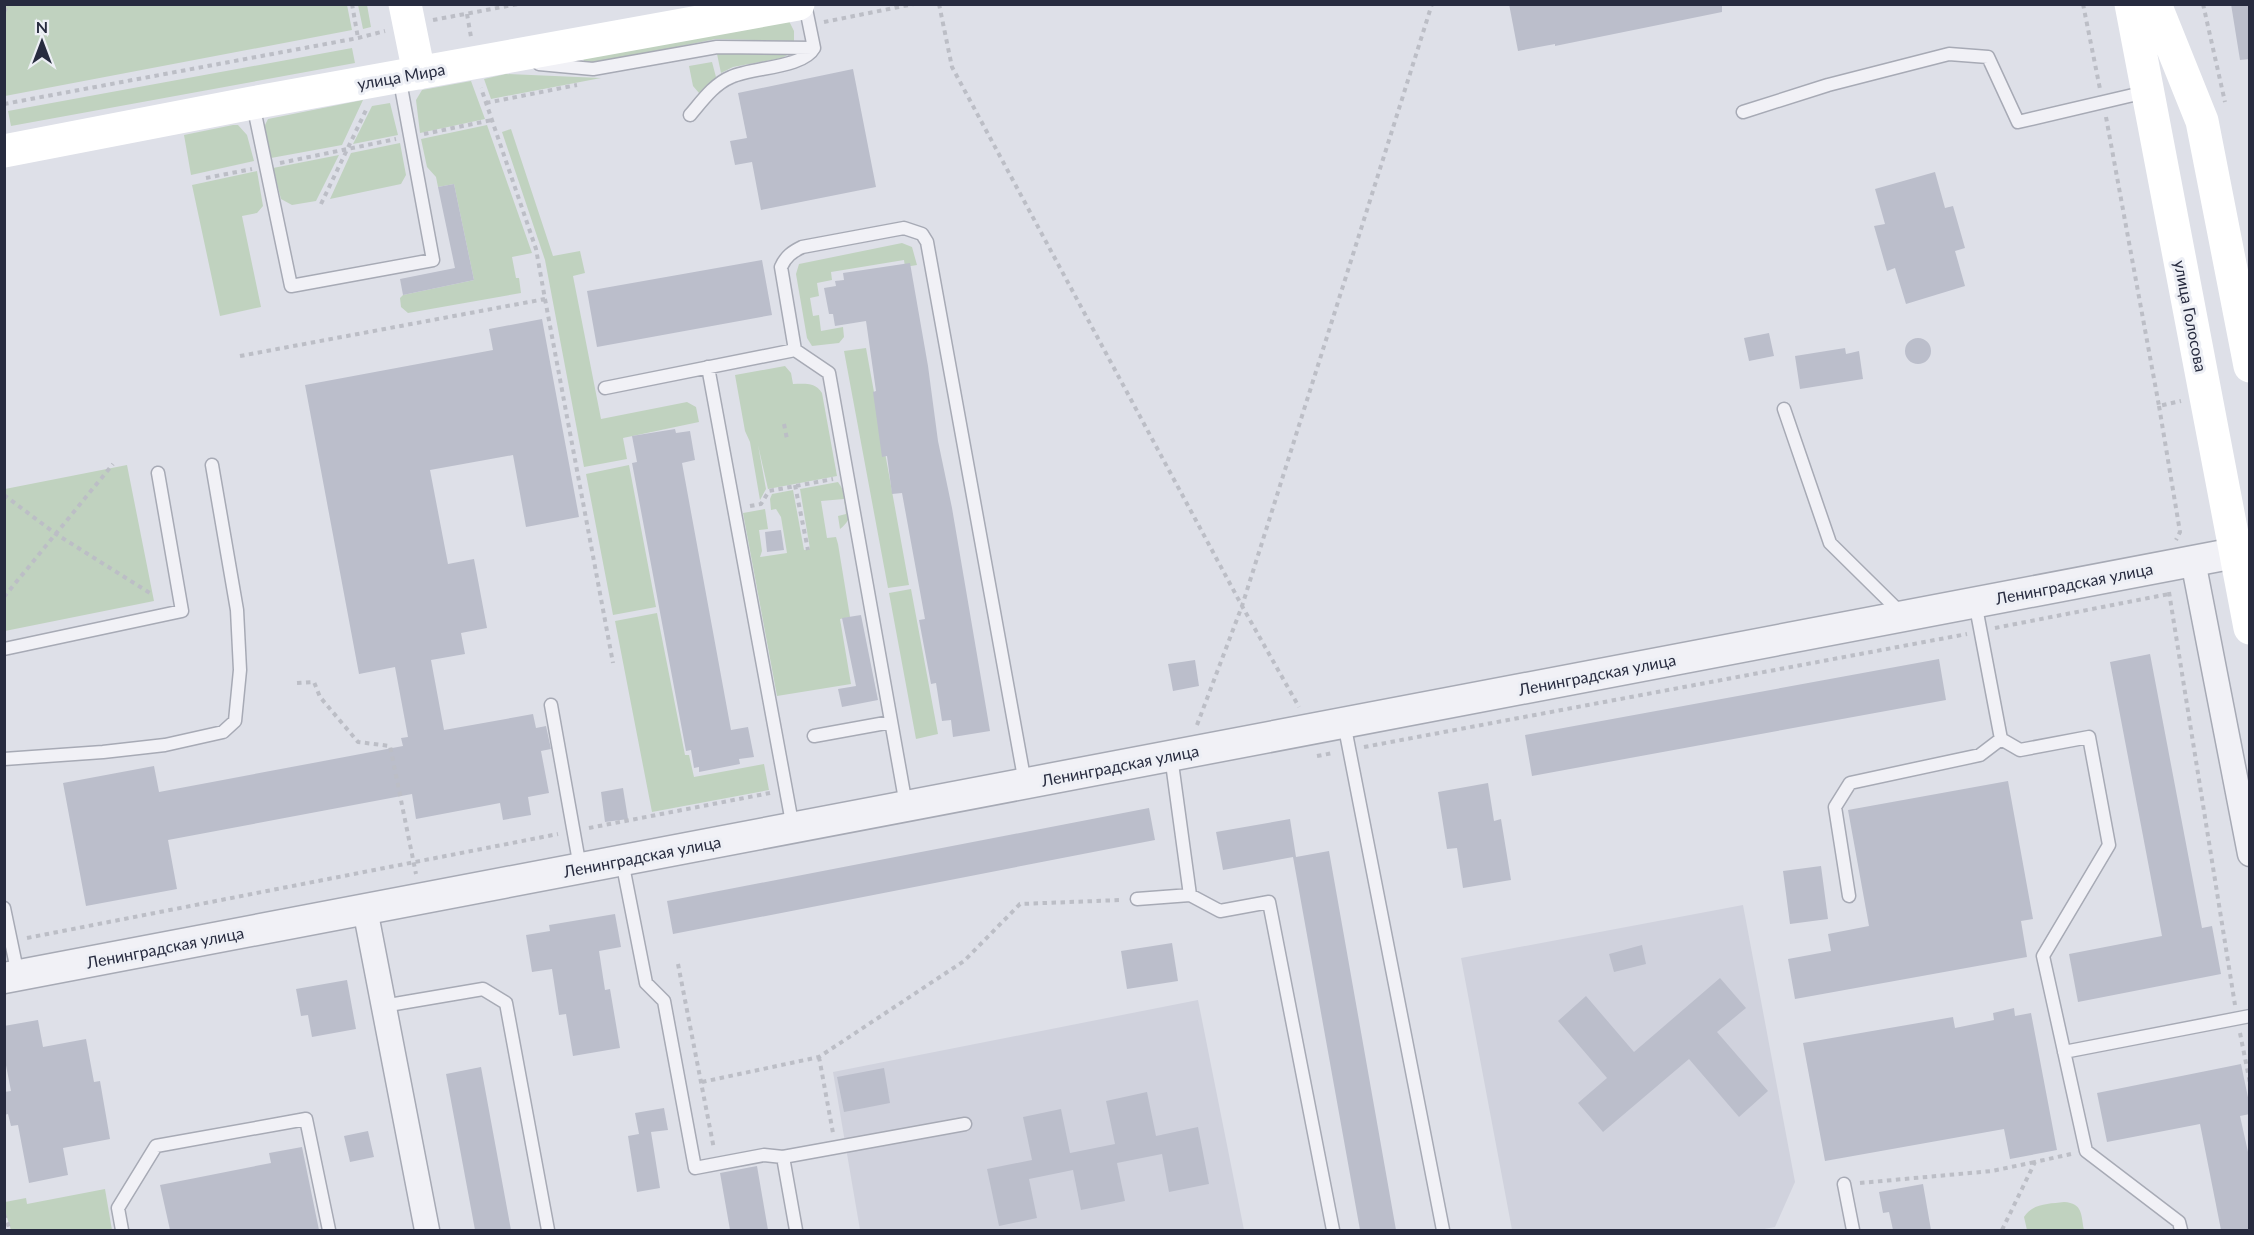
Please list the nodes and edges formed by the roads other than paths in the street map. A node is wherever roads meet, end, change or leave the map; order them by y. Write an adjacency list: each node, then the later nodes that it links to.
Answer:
1 (805, 4): 6 (lane)
2 (2131, 4): 10 (main road, улица Голосова)
3 (2155, 4): 14 (main road)
4 (738, 10): 6 (main road, улица Мира); 8 (main road, улица Мира)
5 (407, 15): 9 (main road)
6 (804, 15): 7 (lane)
7 (814, 48): 8 (lane); 13 (lane)
8 (496, 59): 9 (main road, улица Мира)
9 (409, 75): 11 (main road, улица Мира); 11 (lane)
10 (2147, 92): 12 (lane); 15 (main road, улица Голосова)
11 (252, 103): 16 (main road, улица Мира)
12 (1743, 112)
13 (690, 115)
14 (2202, 122): 15 (main road); 18 (main road)
15 (2155, 129): 24 (main road, улица Голосова)
16 (4, 151)
17 (795, 350): 19 (lane); 31 (lane); 37 (lane)
18 (2250, 366)
19 (708, 367): 20 (lane); 39 (lane)
20 (605, 388)
21 (1784, 409): 27 (lane)
22 (212, 465): 36 (lane)
23 (158, 473): 29 (lane)
24 (2235, 553): 25 (street, Ленинградская улица); 28 (main road, улица Голосова)
25 (2193, 561): 26 (street, Ленинградская улица); 40 (street)
26 (1975, 602): 27 (street, Ленинградская улица); 34 (lane)
27 (1904, 616): 32 (street, Ленинградская улица)
28 (2250, 628)
29 (4, 649)
30 (551, 705): 41 (lane)
31 (891, 722): 33 (lane); 38 (lane)
32 (1344, 723): 35 (street, Ленинградская улица); 61 (lane)
33 (813, 735)
34 (2001, 739): 44 (lane); 51 (lane)
35 (1171, 756): 37 (street, Ленинградская улица); 43 (lane)
36 (4, 759)
37 (1025, 783): 38 (street, Ленинградская улица)
38 (906, 806): 39 (street, Ленинградская улица)
39 (793, 828): 42 (street, Ленинградская улица)
40 (2250, 854)
41 (578, 856)
42 (622, 860): 47 (street, Ленинградская улица); 53 (lane)
43 (1190, 895): 45 (lane); 60 (lane)
44 (1849, 896)
45 (1137, 899)
46 (4, 908): 48 (lane)
47 (365, 909): 48 (street, Ленинградская улица); 49 (street)
48 (11, 976)
49 (383, 1006): 57 (street); 58 (lane)
50 (2244, 1018): 51 (lane)
51 (2064, 1052): 63 (lane)
52 (965, 1124): 53 (lane)
53 (783, 1157): 59 (lane)
54 (1844, 1184): 62 (lane)
55 (122, 1230): 56 (lane)
56 (329, 1230)
57 (427, 1230)
58 (548, 1230)
59 (796, 1230)
60 (1332, 1230)
61 (1443, 1230)
62 (1853, 1230)
63 (2181, 1230)

